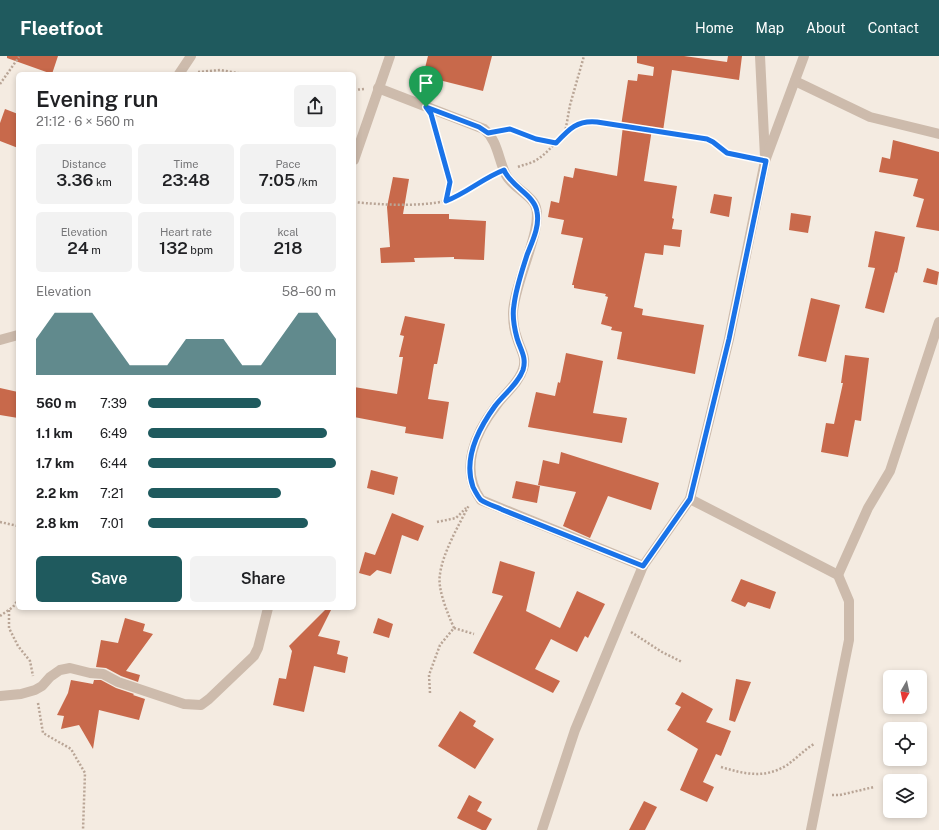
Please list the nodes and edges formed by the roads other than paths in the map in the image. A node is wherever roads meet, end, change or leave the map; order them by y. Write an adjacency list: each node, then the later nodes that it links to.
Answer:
1 (191, 56): 5 (street)
2 (390, 56): 7 (street)
3 (760, 56): 10 (street)
4 (804, 56): 6 (street)
5 (181, 72)
6 (795, 81): 8 (street); 10 (street)
7 (378, 88): 9 (street); 15 (street)
8 (939, 134)
9 (356, 154)
10 (766, 161): 14 (street)
11 (939, 322): 16 (street)
12 (16, 336): 13 (street)
13 (0, 340)
14 (690, 499): 15 (street); 16 (street)
15 (643, 566): 19 (street)
16 (838, 575): 20 (street)
17 (268, 610): 18 (street)
18 (0, 696)
19 (542, 830)
20 (811, 830)

